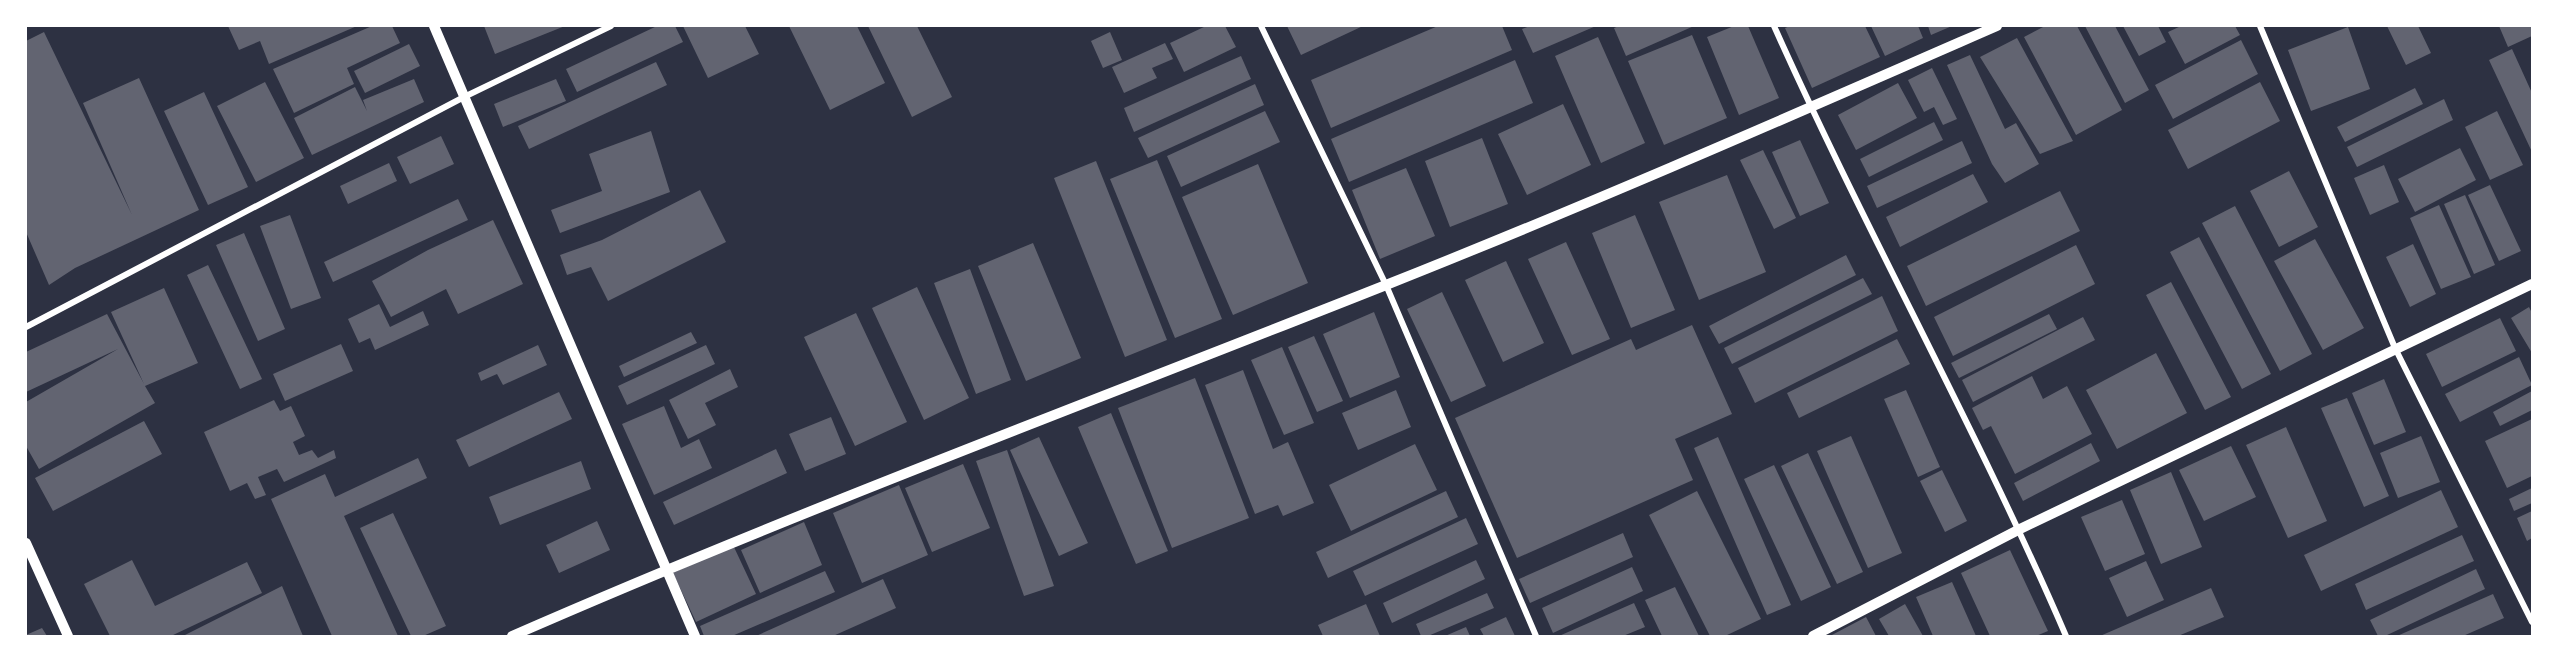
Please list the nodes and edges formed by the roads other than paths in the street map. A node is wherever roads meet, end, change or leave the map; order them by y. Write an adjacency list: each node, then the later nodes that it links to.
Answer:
1 (434, 26): 7 (street)
2 (611, 26): 7 (street)
3 (1260, 26): 10 (street)
4 (1774, 26): 8 (street)
5 (1997, 26): 8 (street)
6 (2260, 26): 12 (street)
7 (464, 97): 11 (street); 15 (street)
8 (1811, 107): 10 (street); 13 (street)
9 (2532, 284): 12 (street)
10 (1386, 285): 15 (street); 20 (street)
11 (26, 327)
12 (2394, 348): 13 (street); 16 (street)
13 (2020, 529): 21 (street); 22 (street)
14 (26, 543): 17 (street)
15 (668, 568): 18 (street); 19 (street)
16 (2532, 622)
17 (68, 636)
18 (512, 636)
19 (695, 636)
20 (1536, 636)
21 (1813, 636)
22 (2067, 636)

